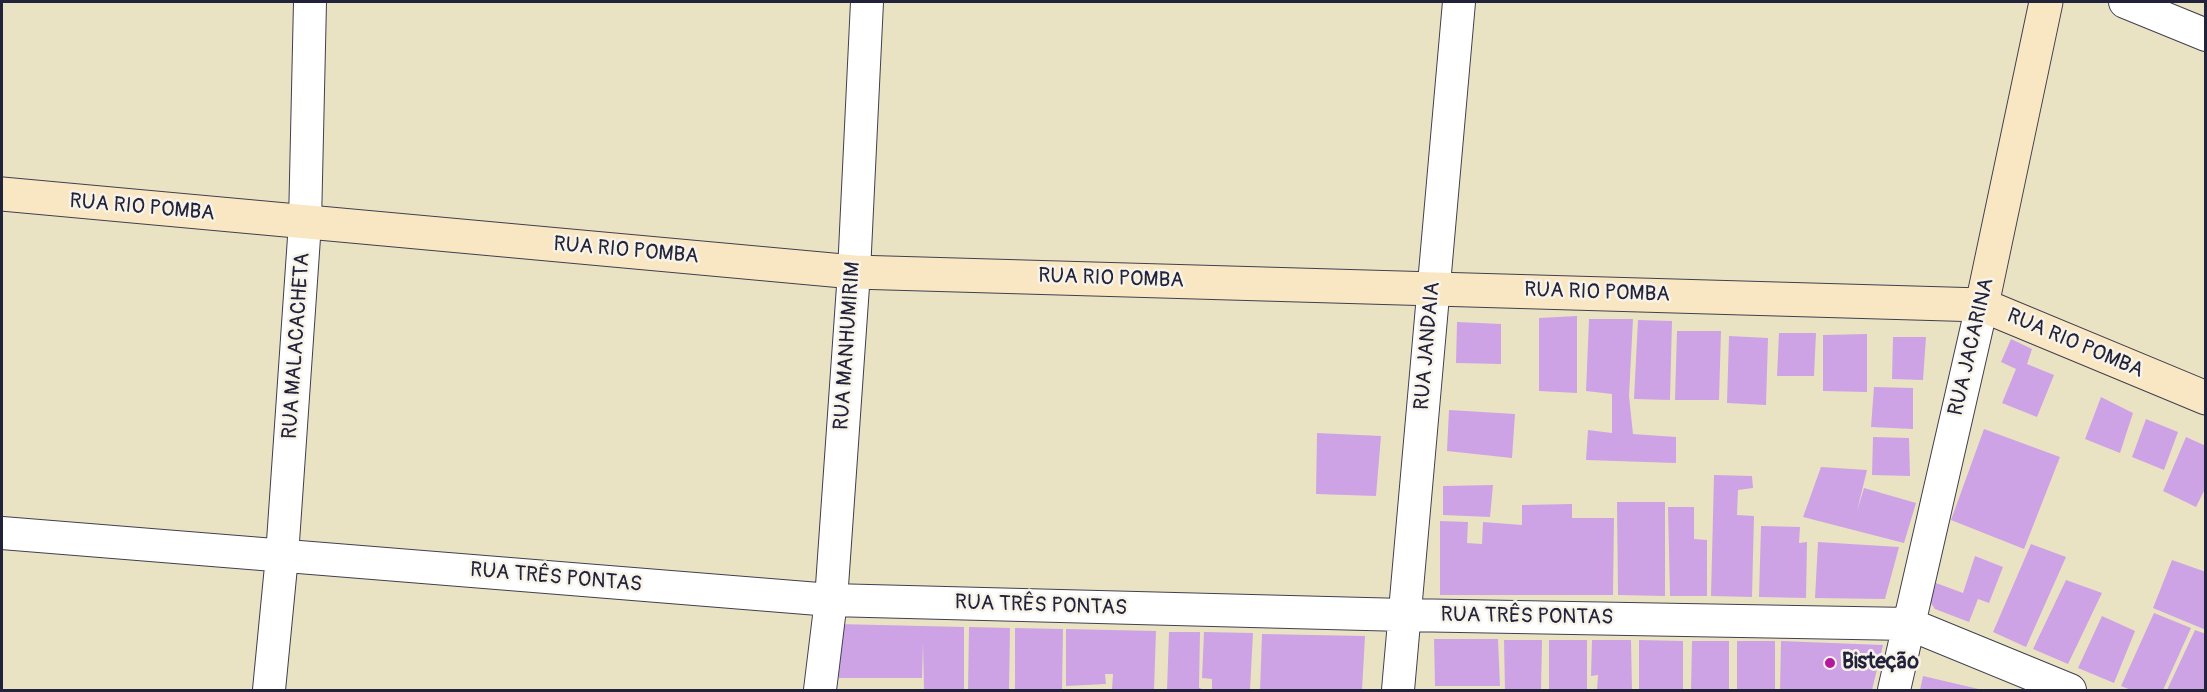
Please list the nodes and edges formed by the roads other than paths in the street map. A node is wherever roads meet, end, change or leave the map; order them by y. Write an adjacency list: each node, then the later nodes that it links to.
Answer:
1 (310, 2): 8 (street, RUA MALACACHETA)
2 (867, 2): 9 (street, RUA MANHUMIRIM)
3 (1459, 2): 10 (street, RUA JANDAIA)
4 (2046, 2): 11 (main road, RUA JACARINA)
5 (2125, 2): 6 (street)
6 (2205, 35)
7 (2, 194): 8 (main road, RUA RIO POMBA)
8 (305, 223): 9 (main road, RUA RIO POMBA); 14 (street, RUA MALACACHETA)
9 (854, 272): 10 (main road, RUA RIO POMBA); 15 (street, RUA MANHUMIRIM)
10 (1433, 288): 11 (main road, RUA RIO POMBA); 16 (street, RUA JANDAIA)
11 (1982, 305): 12 (main road, RUA RIO POMBA); 17 (street, RUA JACARINA)
12 (2205, 399)
13 (2, 533): 14 (street, RUA TRÊS PONTAS)
14 (282, 556): 15 (street, RUA TRÊS PONTAS); 18 (street, RUA MALACACHETA)
15 (831, 600): 16 (street, RUA TRÊS PONTAS); 19 (street, RUA MANHUMIRIM)
16 (1404, 615): 17 (street, RUA TRÊS PONTAS); 20 (street, RUA JANDAIA)
17 (1909, 624): 21 (street, RUA JACARINA); 22 (street, RUA TRÊS PONTAS)
18 (269, 690)
19 (820, 690)
20 (1398, 690)
21 (1894, 690)
22 (2070, 690)

